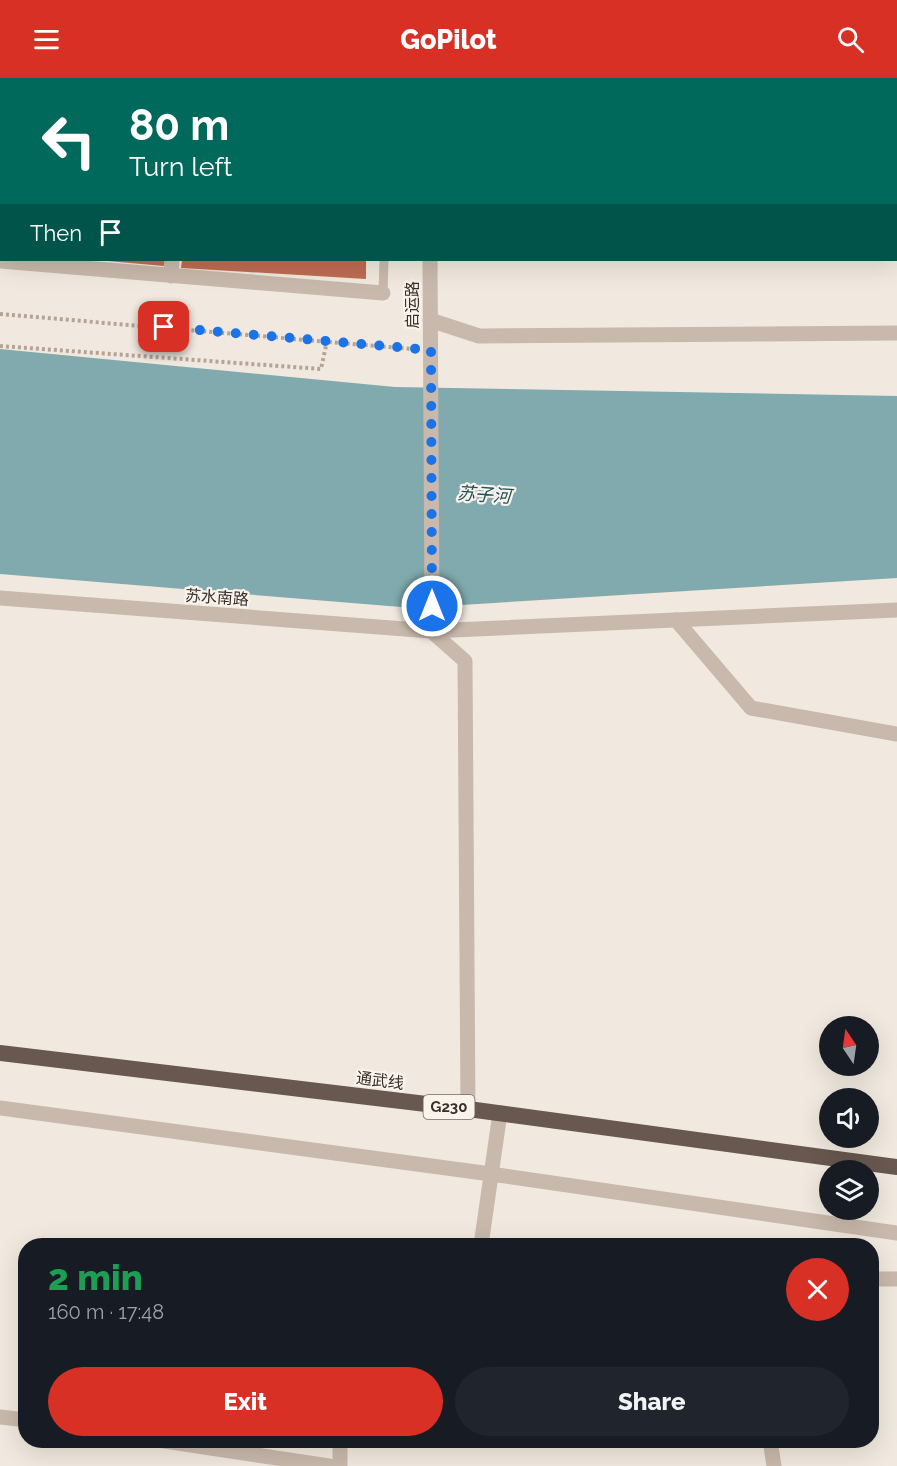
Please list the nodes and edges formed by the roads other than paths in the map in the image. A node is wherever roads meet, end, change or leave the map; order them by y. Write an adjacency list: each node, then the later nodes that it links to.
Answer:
1 (0, 261): 5 (street)
2 (172, 261): 5 (street)
3 (384, 261): 6 (lane)
4 (430, 261): 7 (street, 启运路)
5 (171, 276): 6 (street)
6 (383, 293)
7 (430, 320): 8 (street); 12 (street, 启运路)
8 (897, 333)
9 (0, 598): 12 (street, 苏水南路)
10 (897, 610): 11 (street, 苏水南路)
11 (676, 620): 12 (street, 苏水南路); 13 (street)
12 (431, 631): 16 (street)
13 (897, 734)
14 (0, 1053): 16 (highway, 通武线 / G230)
15 (0, 1108): 19 (street)
16 (468, 1109): 17 (highway, 通武线 / G230)
17 (500, 1113): 18 (highway, 通武线 / G230); 19 (street)
18 (897, 1167)
19 (491, 1174): 20 (street); 21 (street)
20 (897, 1233)
21 (482, 1238)
22 (879, 1279): 23 (street)
23 (897, 1279)
24 (0, 1417): 25 (street)
25 (18, 1419)
26 (211, 1448): 29 (street)
27 (340, 1448): 30 (street)
28 (771, 1448): 31 (street)
29 (329, 1466)
30 (340, 1466)
31 (774, 1466)

